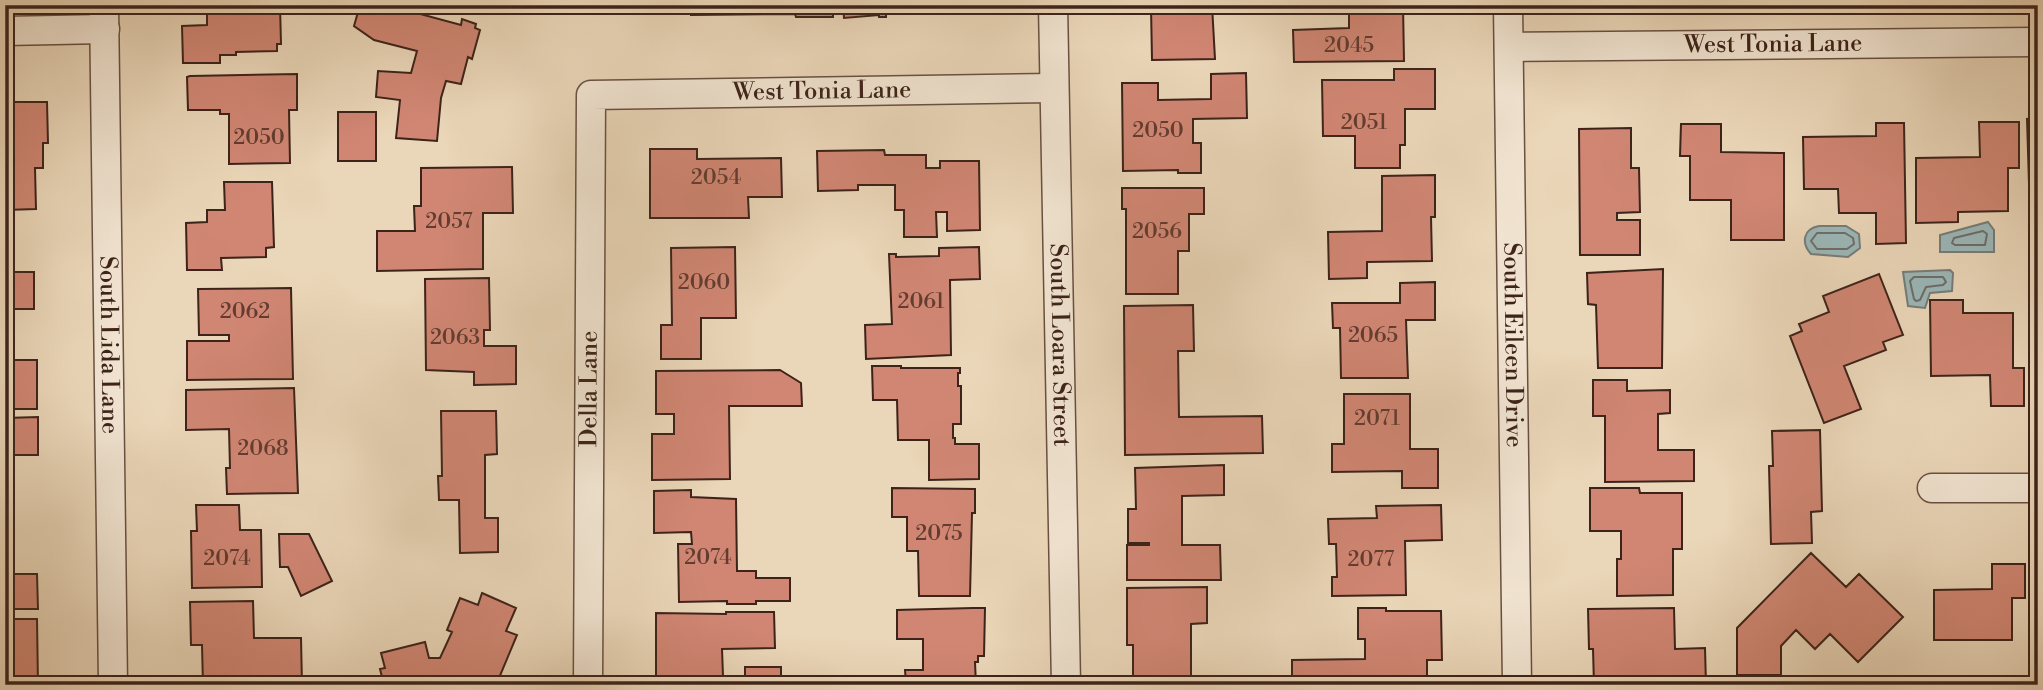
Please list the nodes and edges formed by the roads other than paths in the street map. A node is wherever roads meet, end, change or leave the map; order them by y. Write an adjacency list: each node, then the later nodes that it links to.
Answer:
1 (1053, 5): 7 (street, South Loara Street)
2 (1508, 5): 6 (street, South Eileen Drive)
3 (105, 17): 4 (street); 11 (street, South Lida Lane)
4 (5, 31)
5 (2038, 42): 6 (street, West Tonia Lane)
6 (1509, 47): 14 (street, South Eileen Drive)
7 (1054, 88): 8 (street, West Tonia Lane); 13 (street, South Loara Street)
8 (591, 95): 12 (street, Della Lane)
9 (1933, 488): 10 (street)
10 (2038, 488)
11 (113, 685)
12 (588, 685)
13 (1066, 685)
14 (1517, 685)

